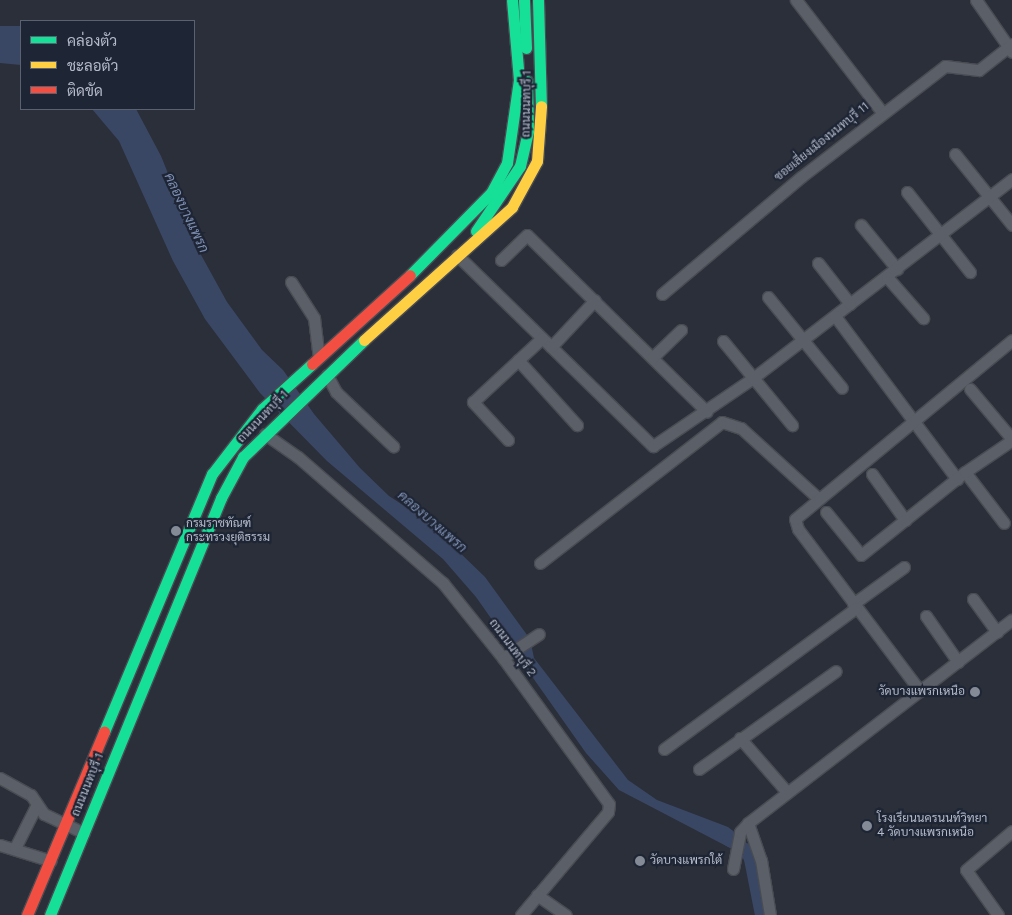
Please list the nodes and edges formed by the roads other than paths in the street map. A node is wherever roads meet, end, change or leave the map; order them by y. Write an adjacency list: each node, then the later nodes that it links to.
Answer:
1 (512, 0): 7 (main road, ถนนนนทบุรี 1)
2 (518, 0): 7 (main road)
3 (524, 0): 17 (main road)
4 (538, 0): 17 (main road, ถนนนนทบุรี 1)
5 (796, 0): 9 (street)
6 (976, 0): 8 (street)
7 (516, 38): 36 (main road, ถนนนนทบุรี 1)
8 (1010, 48): 9 (street, ซอยเลี่ยงเมืองนนทบุรี 11)
9 (882, 112): 24 (street, ซอยเลี่ยงเมืองนนทบุรี 11)
10 (955, 154): 13 (street)
11 (1012, 180): 13 (street)
12 (908, 192): 16 (street)
13 (989, 196): 15 (street); 16 (street)
14 (861, 224): 20 (street)
15 (1012, 225)
16 (940, 234): 20 (street); 21 (street)
17 (457, 255): 31 (street); 39 (main road, ถนนนนทบุรี 1)
18 (501, 260): 26 (street)
19 (818, 263): 27 (street)
20 (897, 269): 22 (street)
21 (970, 272)
22 (887, 277): 27 (street); 29 (street)
23 (291, 282): 36 (street)
24 (662, 294)
25 (768, 297): 34 (street)
26 (595, 300): 35 (street); 37 (street)
27 (850, 304): 28 (street)
28 (835, 316): 34 (street); 44 (street)
29 (923, 318)
30 (681, 330): 37 (street)
31 (542, 338): 35 (street); 38 (street)
32 (1012, 340): 44 (street)
33 (724, 341): 40 (street)
34 (803, 341): 40 (street); 41 (street)
35 (551, 347): 43 (street)
36 (319, 356): 75 (main road, ถนนนนทบุรี 1)
37 (653, 357): 43 (street)
38 (518, 360): 45 (street); 49 (street)
39 (327, 375): 47 (main road, ถนนนนทบุรี 1); 50 (street)
40 (753, 378): 43 (street); 46 (street)
41 (842, 388)
42 (970, 390): 48 (street)
43 (707, 412)
44 (912, 422): 52 (street); 53 (street)
45 (577, 425)
46 (792, 425)
47 (265, 434): 65 (street, ถนนนนทบุรี 2); 78 (main road, ถนนนนทบุรี 1)
48 (1012, 439): 52 (street)
49 (508, 440)
50 (393, 446)
51 (872, 474): 55 (street)
52 (961, 476): 55 (street); 56 (street)
53 (818, 498): 57 (street); 60 (street)
54 (826, 512): 55 (street)
55 (905, 520)
56 (1004, 523)
57 (540, 563)
58 (904, 567): 60 (street)
59 (973, 599): 63 (street)
60 (855, 606): 68 (street); 70 (street)
61 (926, 616): 66 (street)
62 (1012, 620): 63 (street)
63 (993, 627): 66 (street)
64 (536, 636): 65 (street)
65 (506, 656): 83 (street, ถนนนนทบุรี 2)
66 (955, 656): 68 (street)
67 (836, 671): 69 (street)
68 (920, 691): 73 (street)
69 (740, 738): 71 (street); 73 (street)
70 (664, 749)
71 (699, 769)
72 (0, 778): 74 (street)
73 (787, 792): 76 (street)
74 (36, 804): 75 (street); 80 (street)
75 (66, 825): 78 (street); 81 (main road, ถนนนนทบุรี 1)
76 (744, 827): 82 (street); 88 (street)
77 (1012, 831): 89 (street)
78 (84, 833): 85 (main road, ถนนนนทบุรี 1)
79 (0, 845): 80 (street)
80 (15, 848): 81 (street)
81 (51, 861): 84 (main road, ถนนนนทบุรี 1)
82 (733, 870)
83 (537, 895): 86 (street, ถนนนนทบุรี 2); 87 (street)
84 (27, 915)
85 (50, 915)
86 (521, 915)
87 (566, 915)
88 (770, 915)
89 (998, 915)

